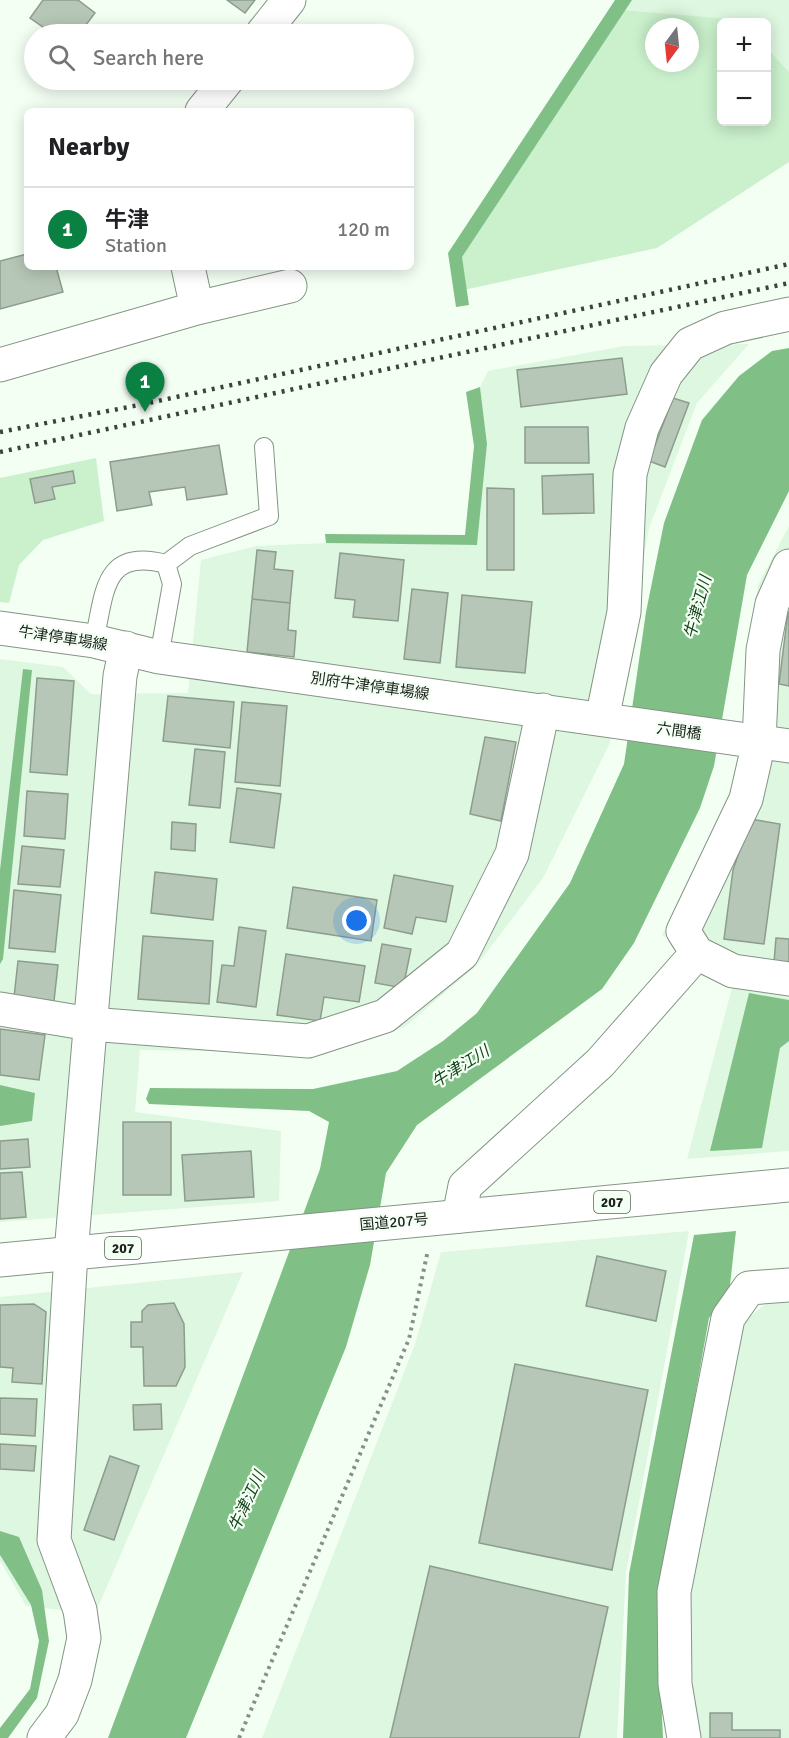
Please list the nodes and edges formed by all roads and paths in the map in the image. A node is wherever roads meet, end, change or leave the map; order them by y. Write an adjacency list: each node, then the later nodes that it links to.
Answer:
1 (289, 0): 2 (main road)
2 (270, 24)
3 (219, 90): 4 (main road)
4 (204, 108)
5 (189, 270): 7 (main road)
6 (290, 286): 7 (main road)
7 (197, 308): 9 (main road)
8 (789, 314): 18 (main road)
9 (0, 365)
10 (264, 447): 11 (lane)
11 (166, 564): 14 (lane); 16 (lane)
12 (789, 566): 19 (main road)
13 (0, 628): 14 (main road, 牛津停車場線)
14 (94, 641): 15 (main road, 牛津停車場線)
15 (126, 648): 16 (main road, 別府牛津停車場線); 23 (main road)
16 (159, 657): 17 (main road, 別府牛津停車場線)
17 (543, 711): 18 (main road, 別府牛津停車場線); 23 (main road)
18 (608, 720): 19 (main road, 六間橋)
19 (764, 743): 20 (main road)
20 (697, 953): 21 (main road); 25 (main road)
21 (789, 979)
22 (0, 1009): 23 (main road)
23 (90, 1024): 26 (main road)
24 (789, 1185): 25 (main road, 国道207号 / 207)
25 (447, 1217): 26 (main road, 国道207号 / 207); 30 (path)
26 (70, 1252): 27 (main road, 国道207号 / 207); 29 (main road)
27 (0, 1260)
28 (789, 1285): 31 (main road)
29 (44, 1738)
30 (239, 1738)
31 (684, 1738)

